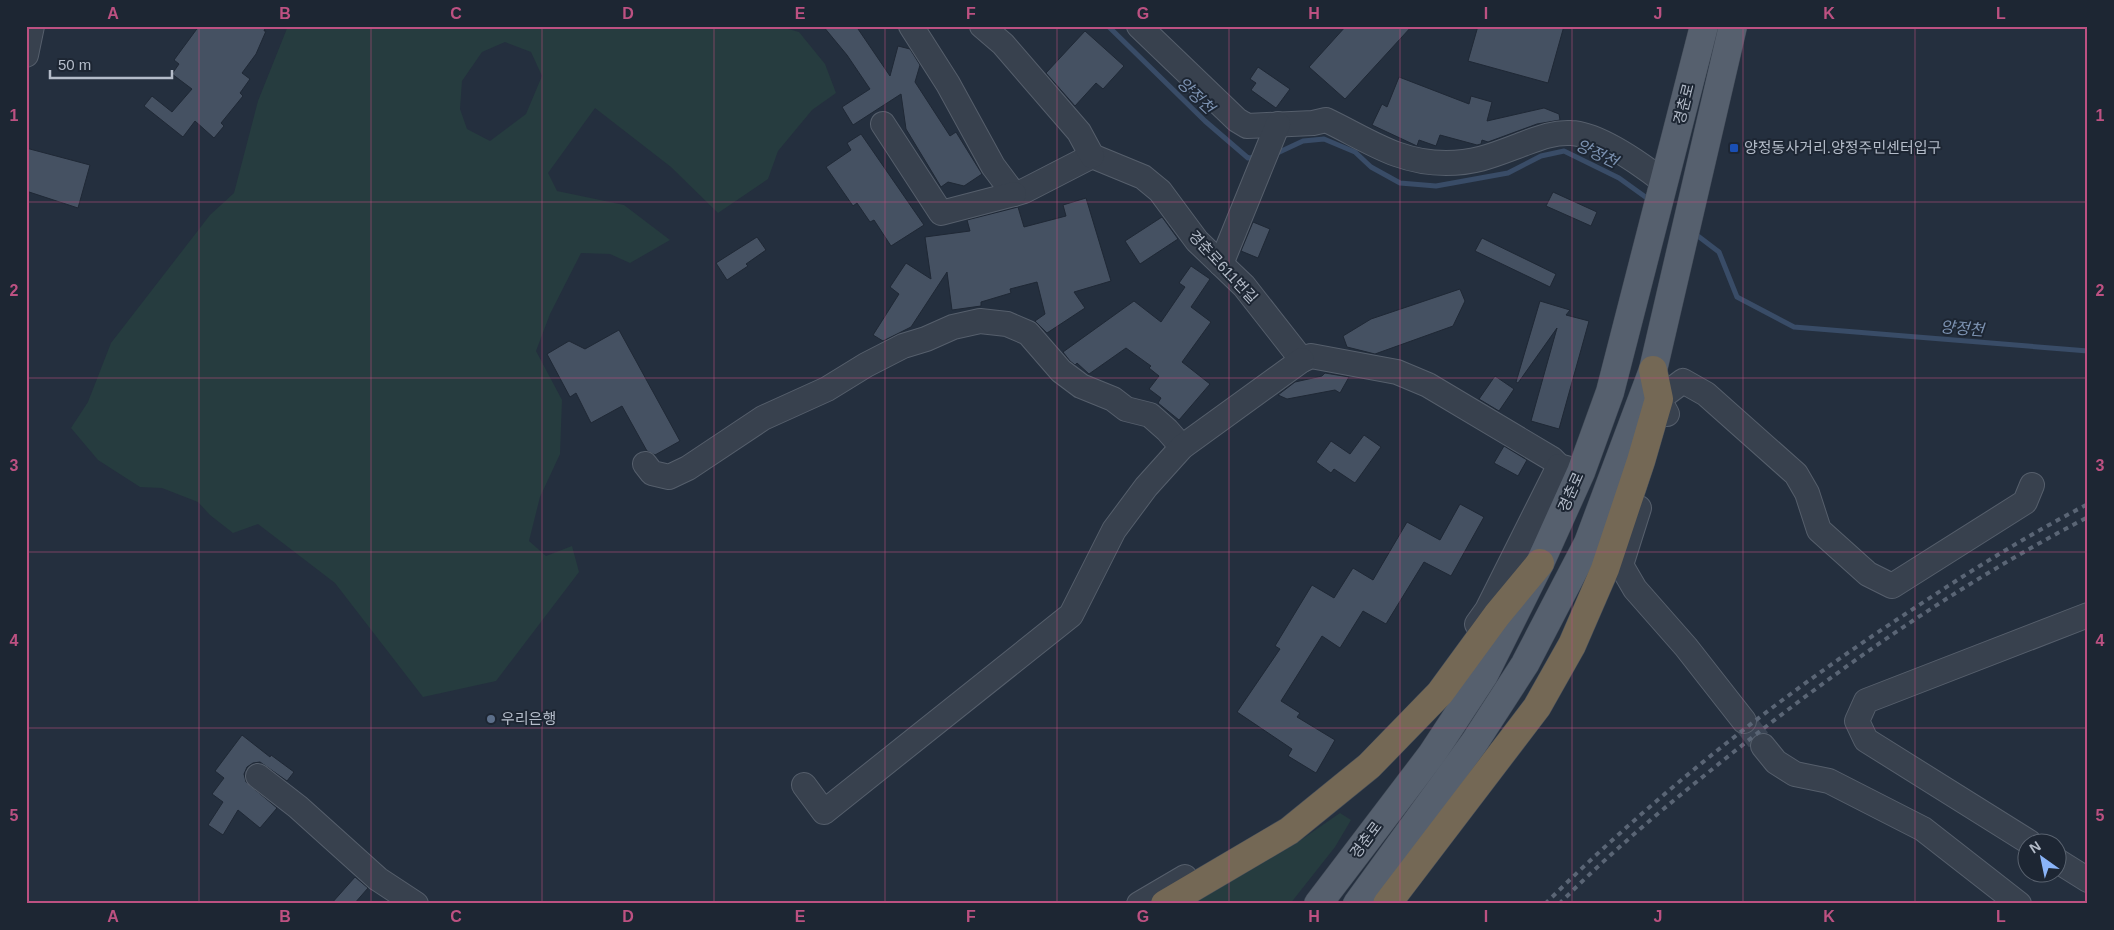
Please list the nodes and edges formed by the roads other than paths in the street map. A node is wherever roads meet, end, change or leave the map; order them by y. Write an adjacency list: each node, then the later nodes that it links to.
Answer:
1 (32, 26): 9 (street)
2 (910, 26): 14 (street)
3 (982, 26): 12 (street)
4 (1139, 26): 11 (street)
5 (1704, 26): 13 (main road, 경춘로)
6 (1733, 26): 8 (main road, 경춘로)
7 (1738, 26): 8 (main road)
8 (1728, 54): 17 (main road, 경춘로)
9 (26, 55)
10 (883, 124): 14 (street)
11 (1277, 127): 13 (street); 15 (street)
12 (1092, 156): 14 (street); 15 (street, 경춘로611번길)
13 (1663, 187): 21 (main road, 경춘로)
14 (1014, 194)
15 (1221, 264): 16 (street, 경춘로611번길)
16 (1302, 360): 19 (street); 21 (street)
17 (1653, 370): 18 (highway); 36 (main road, 경춘로)
18 (1659, 400): 22 (street); 25 (street); 37 (highway)
19 (1182, 447): 20 (street); 28 (street)
20 (645, 464)
21 (1570, 469): 23 (main road, 경춘로); 33 (street)
22 (2032, 485)
23 (1540, 563): 34 (highway); 35 (main road, 경춘로)
24 (2088, 615): 29 (street)
25 (1744, 721)
26 (1763, 746): 38 (street)
27 (258, 776): 32 (street)
28 (804, 786)
29 (2016, 834)
30 (2066, 866): 31 (street)
31 (2088, 880)
32 (416, 904)
33 (1139, 904)
34 (1164, 904)
35 (1318, 904)
36 (1357, 904)
37 (1387, 904)
38 (2019, 904)

